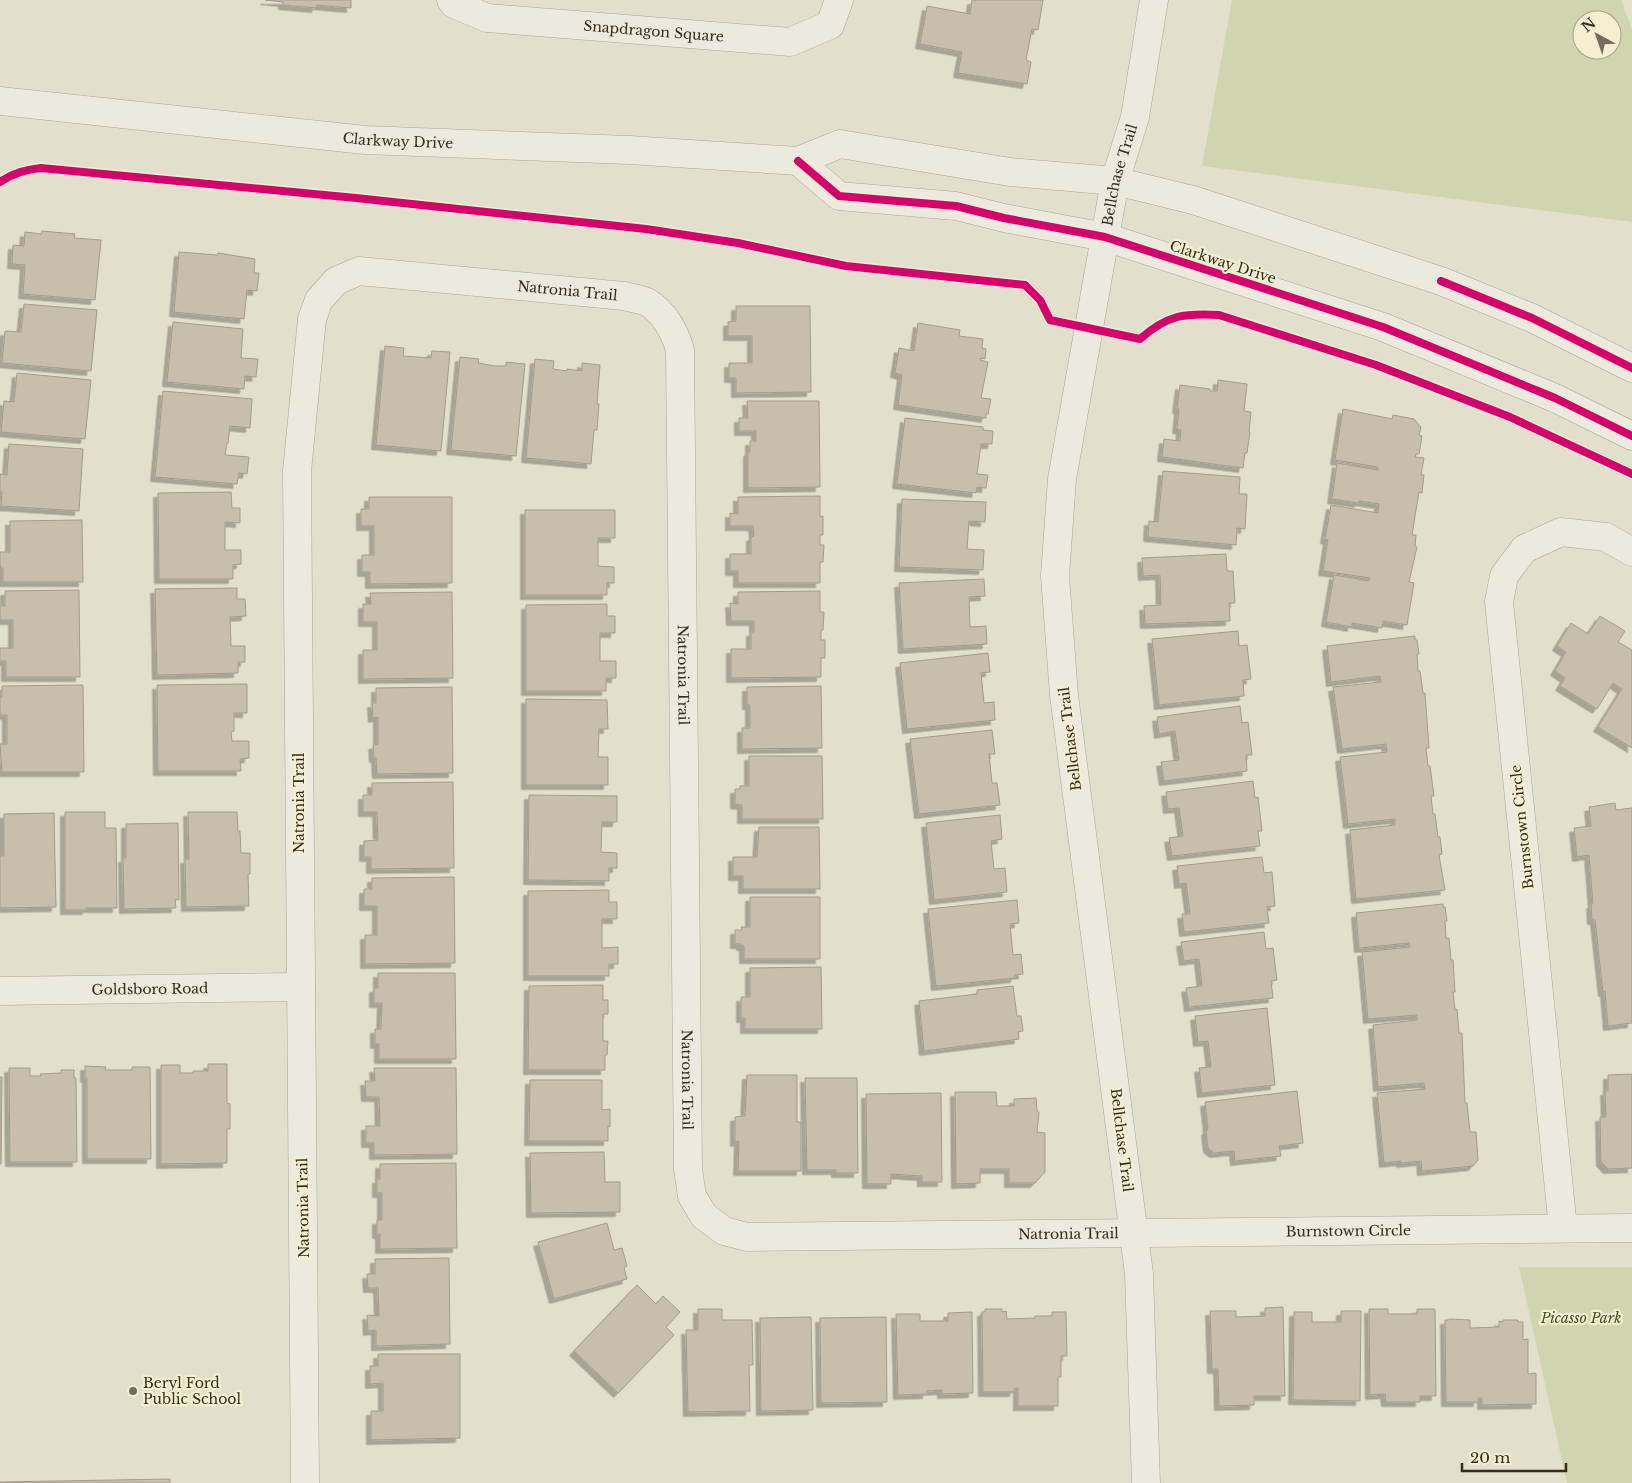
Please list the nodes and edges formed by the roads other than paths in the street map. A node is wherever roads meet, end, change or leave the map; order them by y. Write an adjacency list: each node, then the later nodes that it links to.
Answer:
1 (451, 0): 2 (street, Snapdragon Square)
2 (839, 0)
3 (1154, 0): 6 (street, Bellchase Trail)
4 (0, 101): 5 (street, Clarkway Drive)
5 (798, 161): 6 (street, Clarkway Drive); 7 (street, Clarkway Drive)
6 (1116, 181): 7 (street, Bellchase Trail); 8 (street, Clarkway Drive)
7 (1105, 237): 9 (street, Clarkway Drive); 15 (street, Bellchase Trail)
8 (1632, 368)
9 (1632, 436)
10 (1632, 552): 13 (street, Burnstown Circle)
11 (300, 988): 12 (street, Goldsboro Road); 15 (street, Natronia Trail); 16 (street, Natronia Trail)
12 (0, 992)
13 (1564, 1228): 14 (street, Burnstown Circle); 15 (street, Burnstown Circle)
14 (1632, 1228)
15 (1134, 1234): 17 (street, Bellchase Trail)
16 (305, 1483)
17 (1146, 1483)

